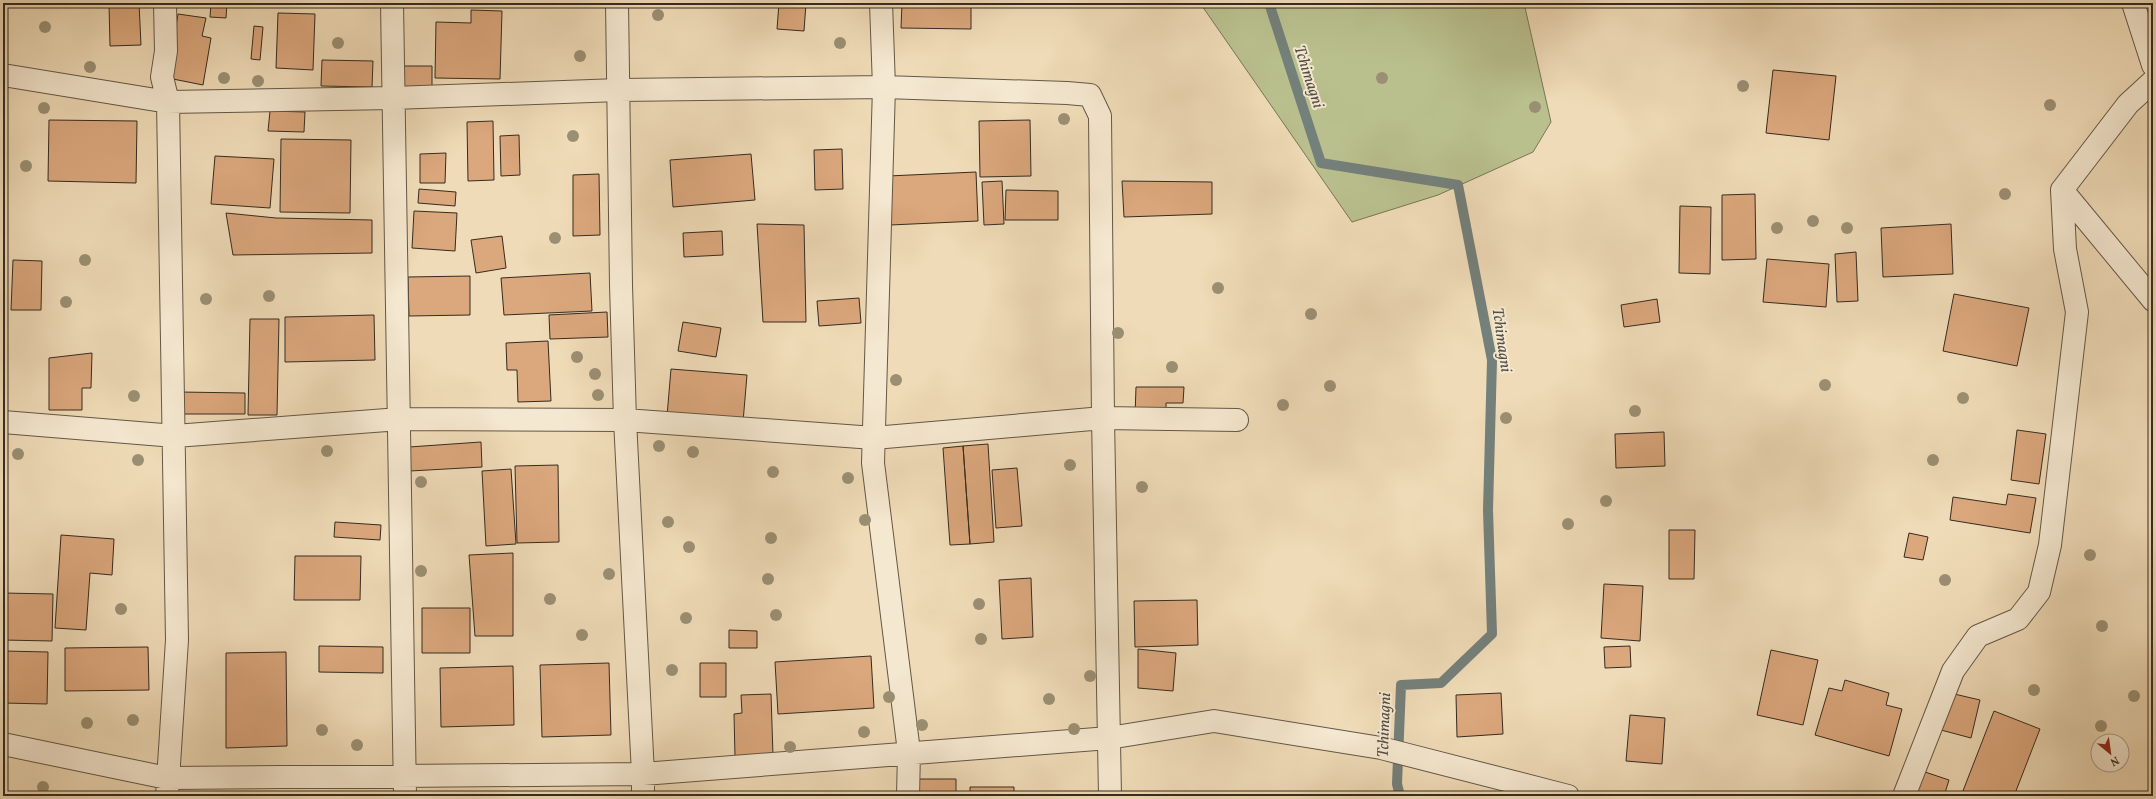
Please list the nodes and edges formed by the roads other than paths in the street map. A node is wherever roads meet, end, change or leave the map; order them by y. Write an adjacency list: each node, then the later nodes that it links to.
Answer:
1 (165, 3): 12 (street)
2 (392, 3): 11 (street)
3 (618, 3): 10 (street)
4 (881, 3): 9 (street)
5 (2133, 3): 6 (street)
6 (2153, 66)
7 (3, 75): 12 (street)
8 (2153, 81): 13 (street)
9 (884, 87): 10 (street); 15 (street); 21 (street)
10 (619, 90): 11 (street); 17 (street)
11 (393, 98): 12 (street); 16 (street)
12 (168, 102): 20 (street)
13 (2062, 190): 14 (street); 32 (street)
14 (2153, 300)
15 (1103, 418): 18 (street); 21 (street); 22 (street)
16 (400, 419): 17 (street); 20 (street); 27 (street)
17 (625, 420): 21 (street); 25 (street)
18 (1237, 420)
19 (3, 422): 20 (street)
20 (175, 436): 26 (street)
21 (874, 438): 24 (street)
22 (1109, 738): 24 (street); 30 (street); 31 (street)
23 (3, 744): 26 (street)
24 (909, 752): 25 (street); 29 (street)
25 (644, 774): 27 (street); 28 (street)
26 (167, 787): 27 (street)
27 (405, 787)
28 (643, 796)
29 (908, 796)
30 (1110, 796)
31 (1568, 796)
32 (1904, 796)

